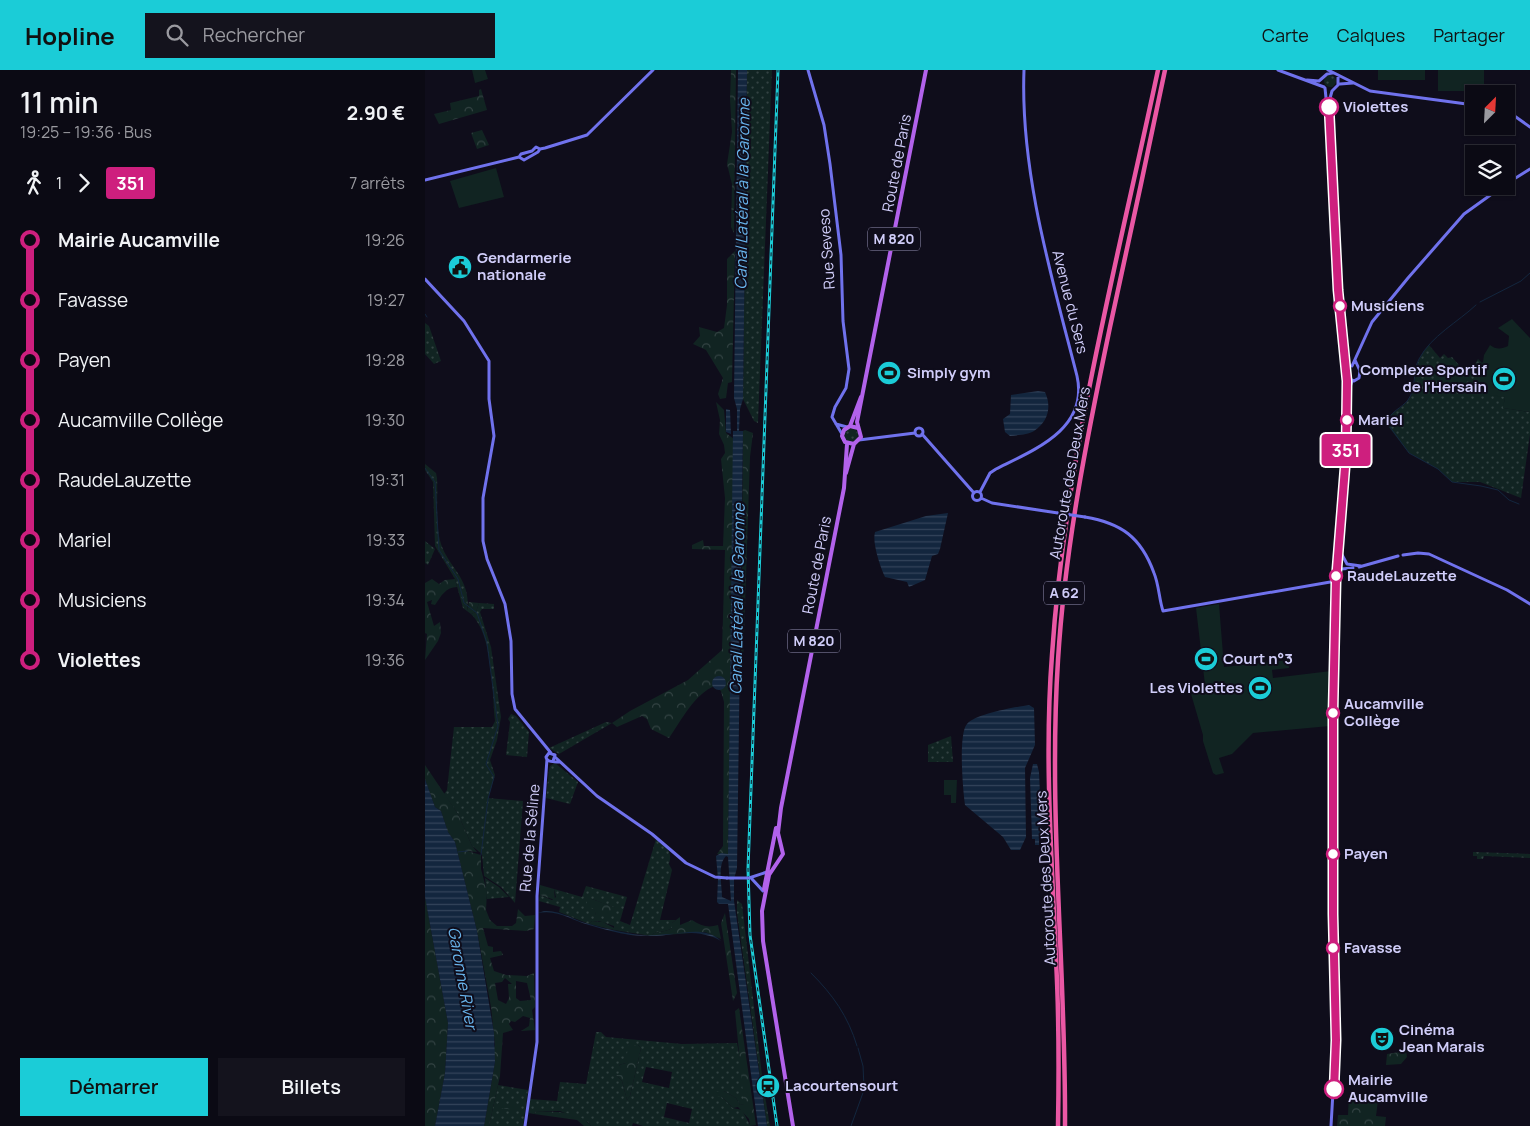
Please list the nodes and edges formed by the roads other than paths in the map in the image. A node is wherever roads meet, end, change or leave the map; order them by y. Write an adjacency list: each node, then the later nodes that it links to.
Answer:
1 (653, 70): 22 (main road)
2 (808, 70): 34 (main road, Rue Seveso)
3 (927, 70): 32 (main road, Route de Paris / M 820)
4 (1023, 70): 44 (main road, Avenue du Sers)
5 (1158, 70): 73 (highway, Autoroute des Deux Mers / A 62)
6 (1165, 70): 74 (highway, Autoroute des Deux Mers / A 62)
7 (1278, 70): 11 (main road)
8 (1329, 71): 9 (main road); 10 (main road)
9 (1324, 76): 11 (main road); 14 (main road)
10 (1338, 76): 12 (main road); 13 (main road)
11 (1302, 79): 14 (main road)
12 (1356, 84): 13 (main road); 16 (main road)
13 (1338, 85): 15 (main road)
14 (1325, 87): 15 (main road); 17 (main road)
15 (1333, 89): 17 (main road)
16 (1465, 104)
17 (1328, 105): 25 (main road)
18 (1515, 117): 19 (main road)
19 (1529, 127)
20 (1530, 170): 21 (main road)
21 (1515, 179)
22 (425, 180)
23 (1491, 195): 26 (main road)
24 (425, 279): 55 (main road)
25 (1343, 356): 27 (main road); 29 (main road)
26 (1355, 360): 27 (main road); 28 (main road)
27 (1351, 366): 28 (main road); 29 (main road)
28 (1357, 368): 31 (main road)
29 (1346, 370): 30 (main road)
30 (1347, 378): 31 (main road); 33 (main road)
31 (1352, 381): 33 (main road)
32 (864, 390): 35 (main road, Route de Paris / M 820); 36 (main road, Route de Paris / M 820)
33 (1347, 420): 47 (main road)
34 (836, 424): 35 (main road); 38 (main road)
35 (849, 426): 36 (main road); 38 (main road)
36 (858, 428): 37 (main road)
37 (861, 433): 39 (main road); 40 (main road)
38 (842, 434): 41 (main road)
39 (868, 438): 40 (main road); 45 (main road)
40 (859, 440): 42 (main road)
41 (847, 444): 42 (main road); 43 (main road, Route de Paris / M 820)
42 (854, 444): 43 (main road, Route de Paris / M 820)
43 (846, 474): 62 (main road, Route de Paris / M 820)
44 (980, 492): 45 (main road); 46 (main road)
45 (974, 493): 46 (main road)
46 (981, 498): 52 (main road, bridge)
47 (1341, 524): 48 (main road); 49 (main road)
48 (1339, 561): 49 (main road); 51 (main road)
49 (1344, 561): 50 (main road); 51 (main road)
50 (1361, 566): 51 (main road); 54 (main road)
51 (1341, 568): 52 (main road); 53 (main road)
52 (1336, 581): 53 (main road)
53 (1337, 594): 75 (main road)
54 (1530, 604)
55 (547, 749): 56 (main road); 57 (main road, Rue de la Séline)
56 (551, 752): 57 (main road); 58 (main road)
57 (546, 757): 59 (main road); 61 (main road, Rue de la Séline)
58 (555, 757): 59 (main road, Rue de la Séline); 60 (main road)
59 (552, 761): 60 (main road); 61 (main road, Rue de la Séline)
60 (559, 762): 68 (main road, bridge)
61 (548, 766): 71 (main road, Rue de la Séline)
62 (781, 808): 63 (main road, Route de Paris / M 820); 64 (main road, Route de Paris / M 820)
63 (773, 847): 64 (main road); 65 (main road, Route de Paris / M 820)
64 (780, 847): 66 (main road, Route de Paris / M 820)
65 (771, 857): 66 (main road); 67 (main road, Route de Paris / M 820)
66 (778, 859): 70 (main road, Route de Paris / M 820)
67 (767, 872): 68 (main road); 69 (main road, Route de Paris / M 820)
68 (750, 878): 69 (main road)
69 (763, 891): 70 (main road, Route de Paris / M 820)
70 (762, 911): 72 (main road, Route de Paris / M 820)
71 (525, 1126)
72 (793, 1126)
73 (1058, 1126)
74 (1065, 1126)
75 (1331, 1126)

